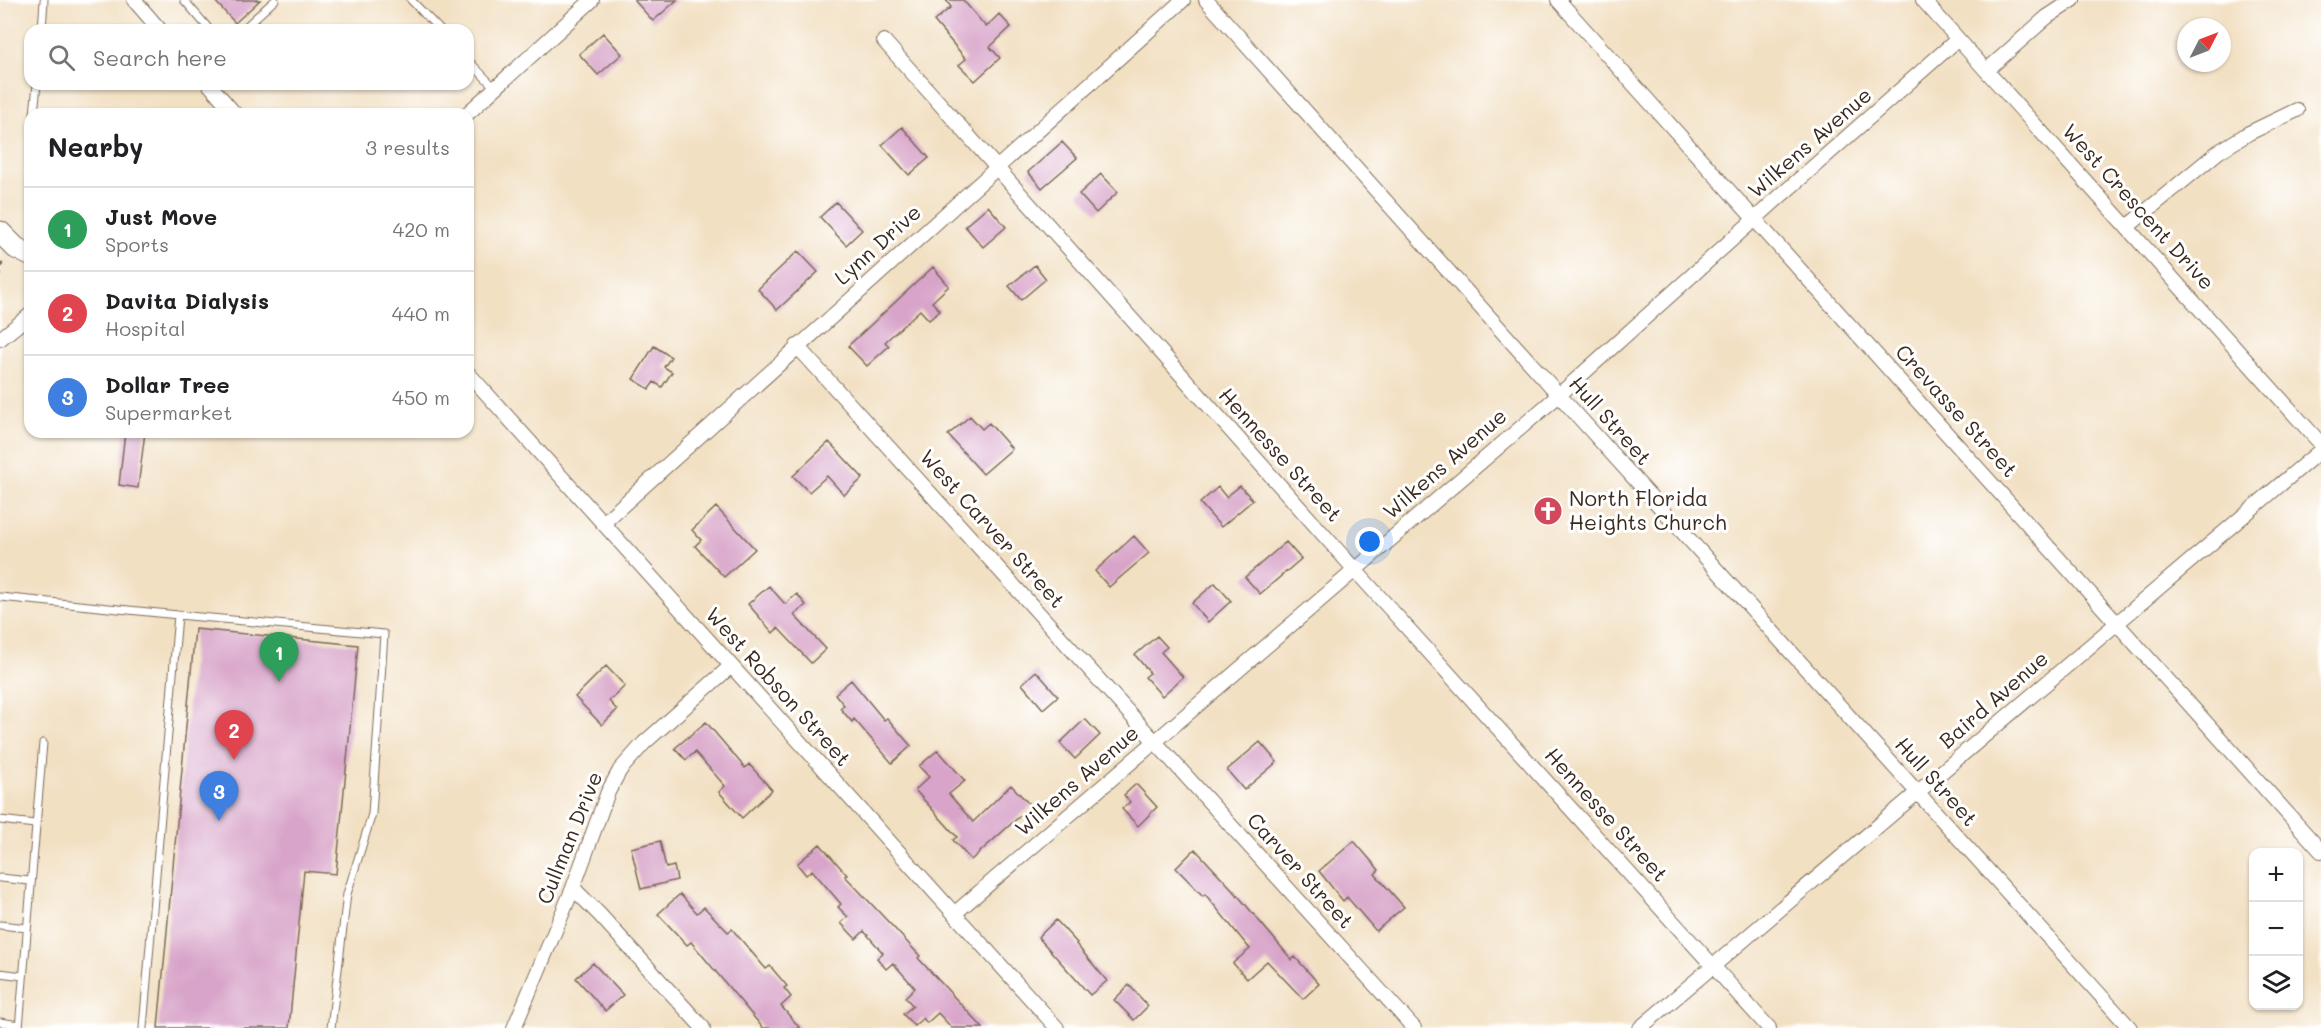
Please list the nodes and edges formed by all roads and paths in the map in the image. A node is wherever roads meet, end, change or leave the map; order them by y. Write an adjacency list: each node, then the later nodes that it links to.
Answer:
1 (44, 0): 12 (lane)
2 (134, 0): 13 (street)
3 (184, 0): 14 (lane)
4 (275, 0): 15 (lane)
5 (411, 0): 16 (lane)
6 (592, 0): 21 (street)
7 (1183, 0): 28 (street, Lynn Drive)
8 (1206, 0): 38 (street, Hull Street)
9 (1558, 0): 29 (street, Crevasse Street)
10 (1923, 0): 17 (street, West Crescent Drive)
11 (2073, 0): 20 (street)
12 (42, 24)
13 (155, 24)
14 (205, 24)
15 (249, 24)
16 (434, 24)
17 (1959, 39): 20 (street, West Crescent Drive); 29 (street, Wilkens Avenue)
18 (884, 41): 28 (street, Hennesse Street)
19 (474, 66): 21 (lane)
20 (1987, 70): 30 (street, West Crescent Drive)
21 (495, 88): 26 (street)
22 (36, 90): 24 (lane)
23 (213, 90): 25 (street)
24 (35, 108)
25 (230, 108)
26 (473, 108)
27 (2297, 110): 30 (street)
28 (995, 167): 36 (street, Lynn Drive); 42 (street, Hennesse Street)
29 (1755, 219): 38 (street, Wilkens Avenue); 45 (street, Crevasse Street)
30 (2127, 227): 39 (street, West Crescent Drive)
31 (2, 242): 32 (main road); 33 (path)
32 (24, 252)
33 (0, 276)
34 (24, 320): 35 (street)
35 (0, 339)
36 (797, 346): 41 (street, Lynn Drive); 47 (street, West Carver Street)
37 (474, 380): 41 (street, West Robson Street)
38 (1558, 395): 42 (street, Wilkens Avenue); 49 (street, Hull Street)
39 (2321, 444)
40 (2321, 450): 45 (street, Baird Avenue)
41 (603, 523): 46 (street, West Robson Street)
42 (1355, 570): 47 (street, Wilkens Avenue); 59 (street, Hennesse Street)
43 (0, 597): 44 (lane)
44 (178, 615): 64 (lane); 65 (lane)
45 (2116, 623): 49 (street, Baird Avenue); 52 (street, Crevasse Street)
46 (731, 666): 55 (street, Cullman Drive); 56 (street, West Robson Street)
47 (1154, 741): 56 (street, Wilkens Avenue); 69 (street, Carver Street)
48 (43, 743): 51 (lane)
49 (1917, 793): 59 (street, Baird Avenue); 72 (street, Hull Street)
50 (0, 820): 51 (lane)
51 (35, 824): 54 (lane)
52 (2321, 851)
53 (0, 878): 54 (lane)
54 (30, 881): 58 (lane)
55 (573, 888): 66 (street, Cullman Drive); 67 (street)
56 (954, 914): 68 (street, West Robson Street)
57 (0, 925): 58 (lane)
58 (27, 928): 61 (lane)
59 (1712, 967): 70 (street, Baird Avenue); 71 (street, Hennesse Street)
60 (0, 973): 61 (lane)
61 (23, 976): 63 (lane)
62 (0, 1022): 63 (lane)
63 (19, 1027)
64 (143, 1028)
65 (331, 1028)
66 (514, 1028)
67 (703, 1028)
68 (1057, 1028)
69 (1414, 1028)
70 (1640, 1028)
71 (1769, 1028)
72 (2130, 1028)

